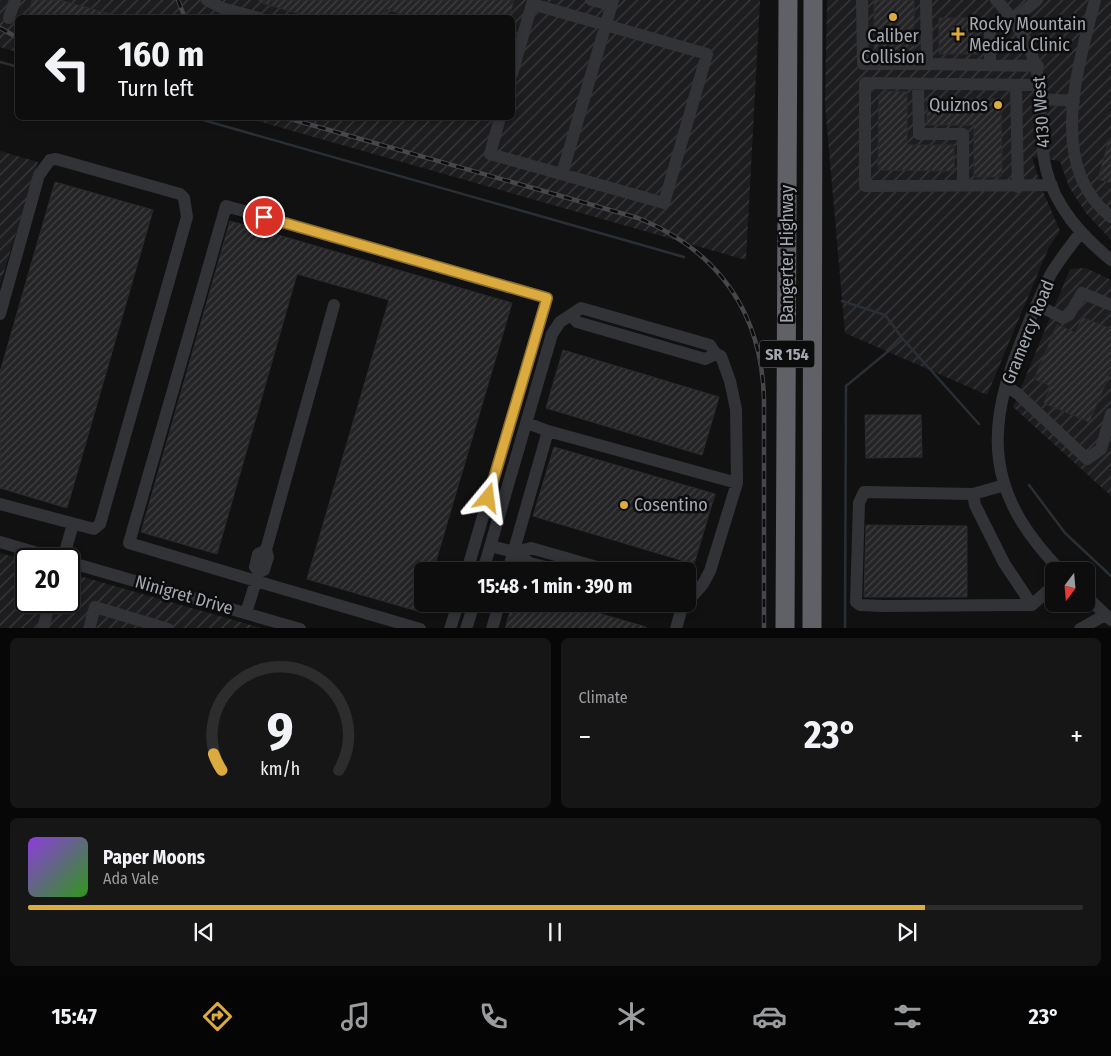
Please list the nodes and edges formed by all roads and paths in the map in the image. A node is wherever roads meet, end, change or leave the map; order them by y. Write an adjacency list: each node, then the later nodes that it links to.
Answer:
1 (15, 0): 13 (street)
2 (207, 0): 12 (street)
3 (591, 0): 11 (street)
4 (788, 0): 80 (highway, Bangerter Highway / SR 154)
5 (813, 0): 81 (highway, Bangerter Highway / SR 154)
6 (862, 0): 18 (street)
7 (926, 0): 18 (street)
8 (996, 0): 14 (street, 4130 West)
9 (1037, 0): 14 (street)
10 (1095, 0): 25 (street)
11 (612, 3): 15 (street)
12 (248, 15)
13 (10, 18)
14 (1013, 20): 20 (street, 4130 West)
15 (606, 25): 17 (street); 27 (street); 27 (street)
16 (990, 27): 19 (street)
17 (515, 64)
18 (927, 64): 19 (street)
19 (990, 65): 20 (street)
20 (1038, 66): 23 (street, 4130 West)
21 (918, 84): 22 (street); 29 (street); 29 (street)
22 (1016, 85): 23 (street); 30 (street)
23 (1040, 85): 24 (street, 4130 West)
24 (1040, 99): 25 (street); 28 (street, 4130 West)
25 (1074, 101): 31 (street)
26 (499, 120): 27 (street)
27 (562, 174)
28 (1052, 185): 30 (street); 32 (street, 4130 West)
29 (963, 186): 30 (street)
30 (1018, 187)
31 (1111, 217)
32 (1081, 232): 33 (street, 4130 West); 35 (street, Gramercy Road)
33 (1111, 260)
34 (334, 305): 59 (street)
35 (1037, 305): 36 (street); 38 (street, Gramercy Road)
36 (1111, 305)
37 (0, 314): 46 (street)
38 (1006, 386): 39 (street); 43 (street, Gramercy Road)
39 (1111, 414)
40 (527, 423): 41 (street); 42 (street); 48 (street)
41 (548, 431): 42 (street); 51 (street)
42 (737, 483): 60 (street)
43 (1005, 485): 44 (street); 57 (street, Gramercy Road)
44 (973, 494): 62 (street); 62 (street)
45 (0, 504): 46 (street)
46 (73, 524): 50 (street)
47 (0, 542): 49 (street)
48 (491, 546): 51 (street); 53 (street)
49 (20, 548)
50 (65, 548)
51 (514, 552): 54 (street); 55 (street); 56 (street)
52 (470, 562): 59 (street)
53 (486, 562)
54 (511, 562)
55 (530, 562)
56 (580, 562)
57 (1052, 562)
58 (80, 565): 69 (street, Ninigret Drive)
59 (257, 576): 69 (street); 75 (street)
60 (696, 592)
61 (1045, 593): 62 (street)
62 (1032, 605)
63 (1095, 605): 70 (street)
64 (455, 612): 76 (street)
65 (471, 612): 77 (street)
66 (497, 612): 78 (street)
67 (681, 612): 79 (street)
68 (47, 613): 71 (street)
69 (246, 613): 74 (street, Ninigret Drive)
70 (1108, 617): 82 (street)
71 (43, 628)
72 (89, 628): 73 (street)
73 (168, 628)
74 (300, 628)
75 (420, 628)
76 (450, 628)
77 (466, 628)
78 (492, 628)
79 (676, 628)
80 (785, 628)
81 (812, 628)
82 (1080, 628)

